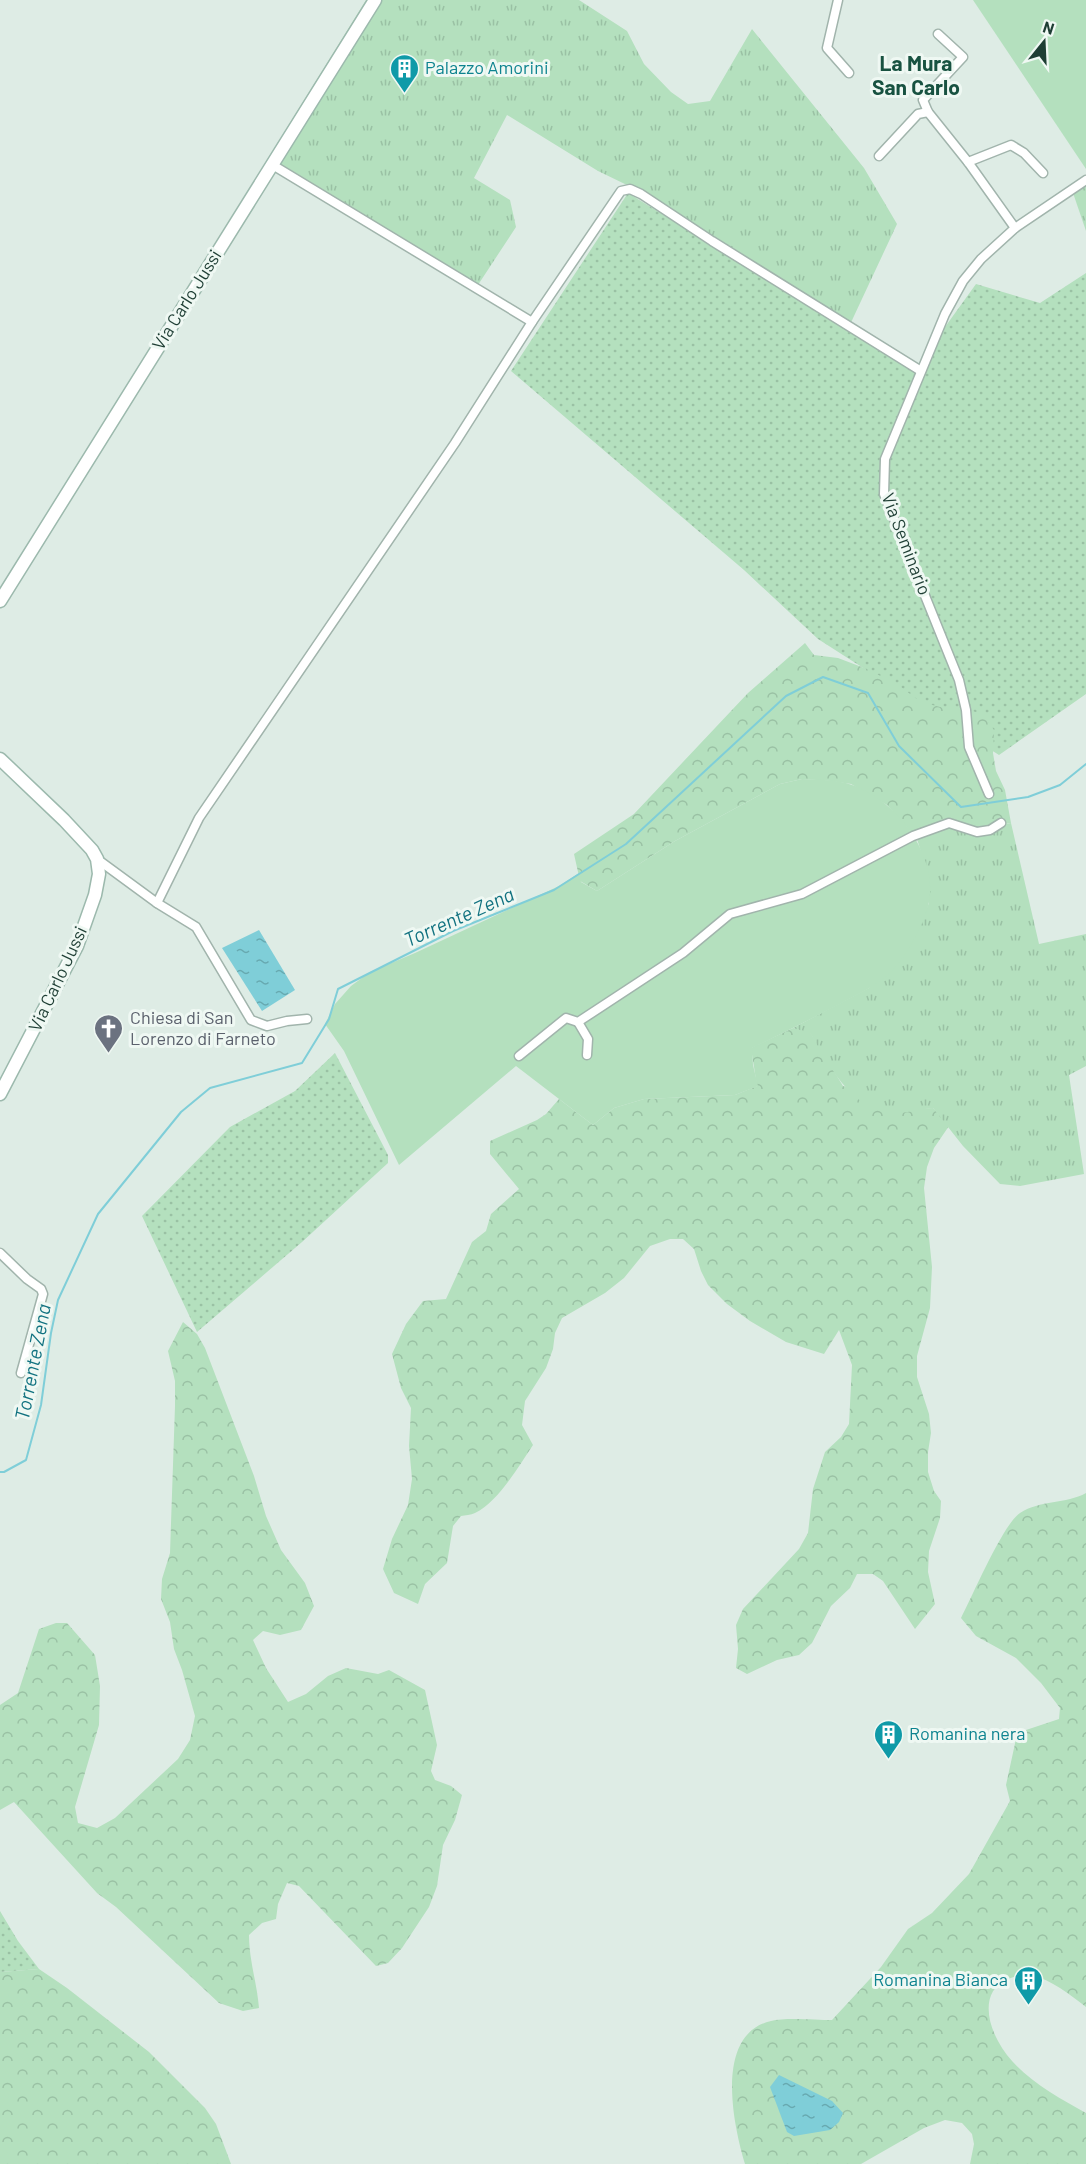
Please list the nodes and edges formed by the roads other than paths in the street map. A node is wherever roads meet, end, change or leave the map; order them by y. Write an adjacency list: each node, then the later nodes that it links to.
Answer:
1 (375, 0): 8 (street, Via Carlo Jussi)
2 (838, 0): 4 (street)
3 (938, 34): 5 (street)
4 (849, 73)
5 (928, 112): 6 (street); 7 (street)
6 (879, 156)
7 (968, 162): 9 (street); 11 (street)
8 (271, 164): 12 (street); 14 (street, Via Carlo Jussi)
9 (1043, 173)
10 (1086, 180): 11 (street, Via Seminario)
11 (1015, 228): 13 (street, Via Seminario)
12 (532, 322): 13 (street); 19 (street)
13 (921, 371): 16 (street, Via Seminario)
14 (0, 601)
15 (0, 759): 18 (street)
16 (989, 794)
17 (1001, 823): 21 (street)
18 (97, 859): 19 (street); 24 (street, Via Carlo Jussi)
19 (157, 903): 20 (street)
20 (307, 1019)
21 (578, 1022): 22 (street); 23 (street)
22 (587, 1055)
23 (519, 1056)
24 (0, 1094)
25 (0, 1252): 26 (street)
26 (21, 1373)

